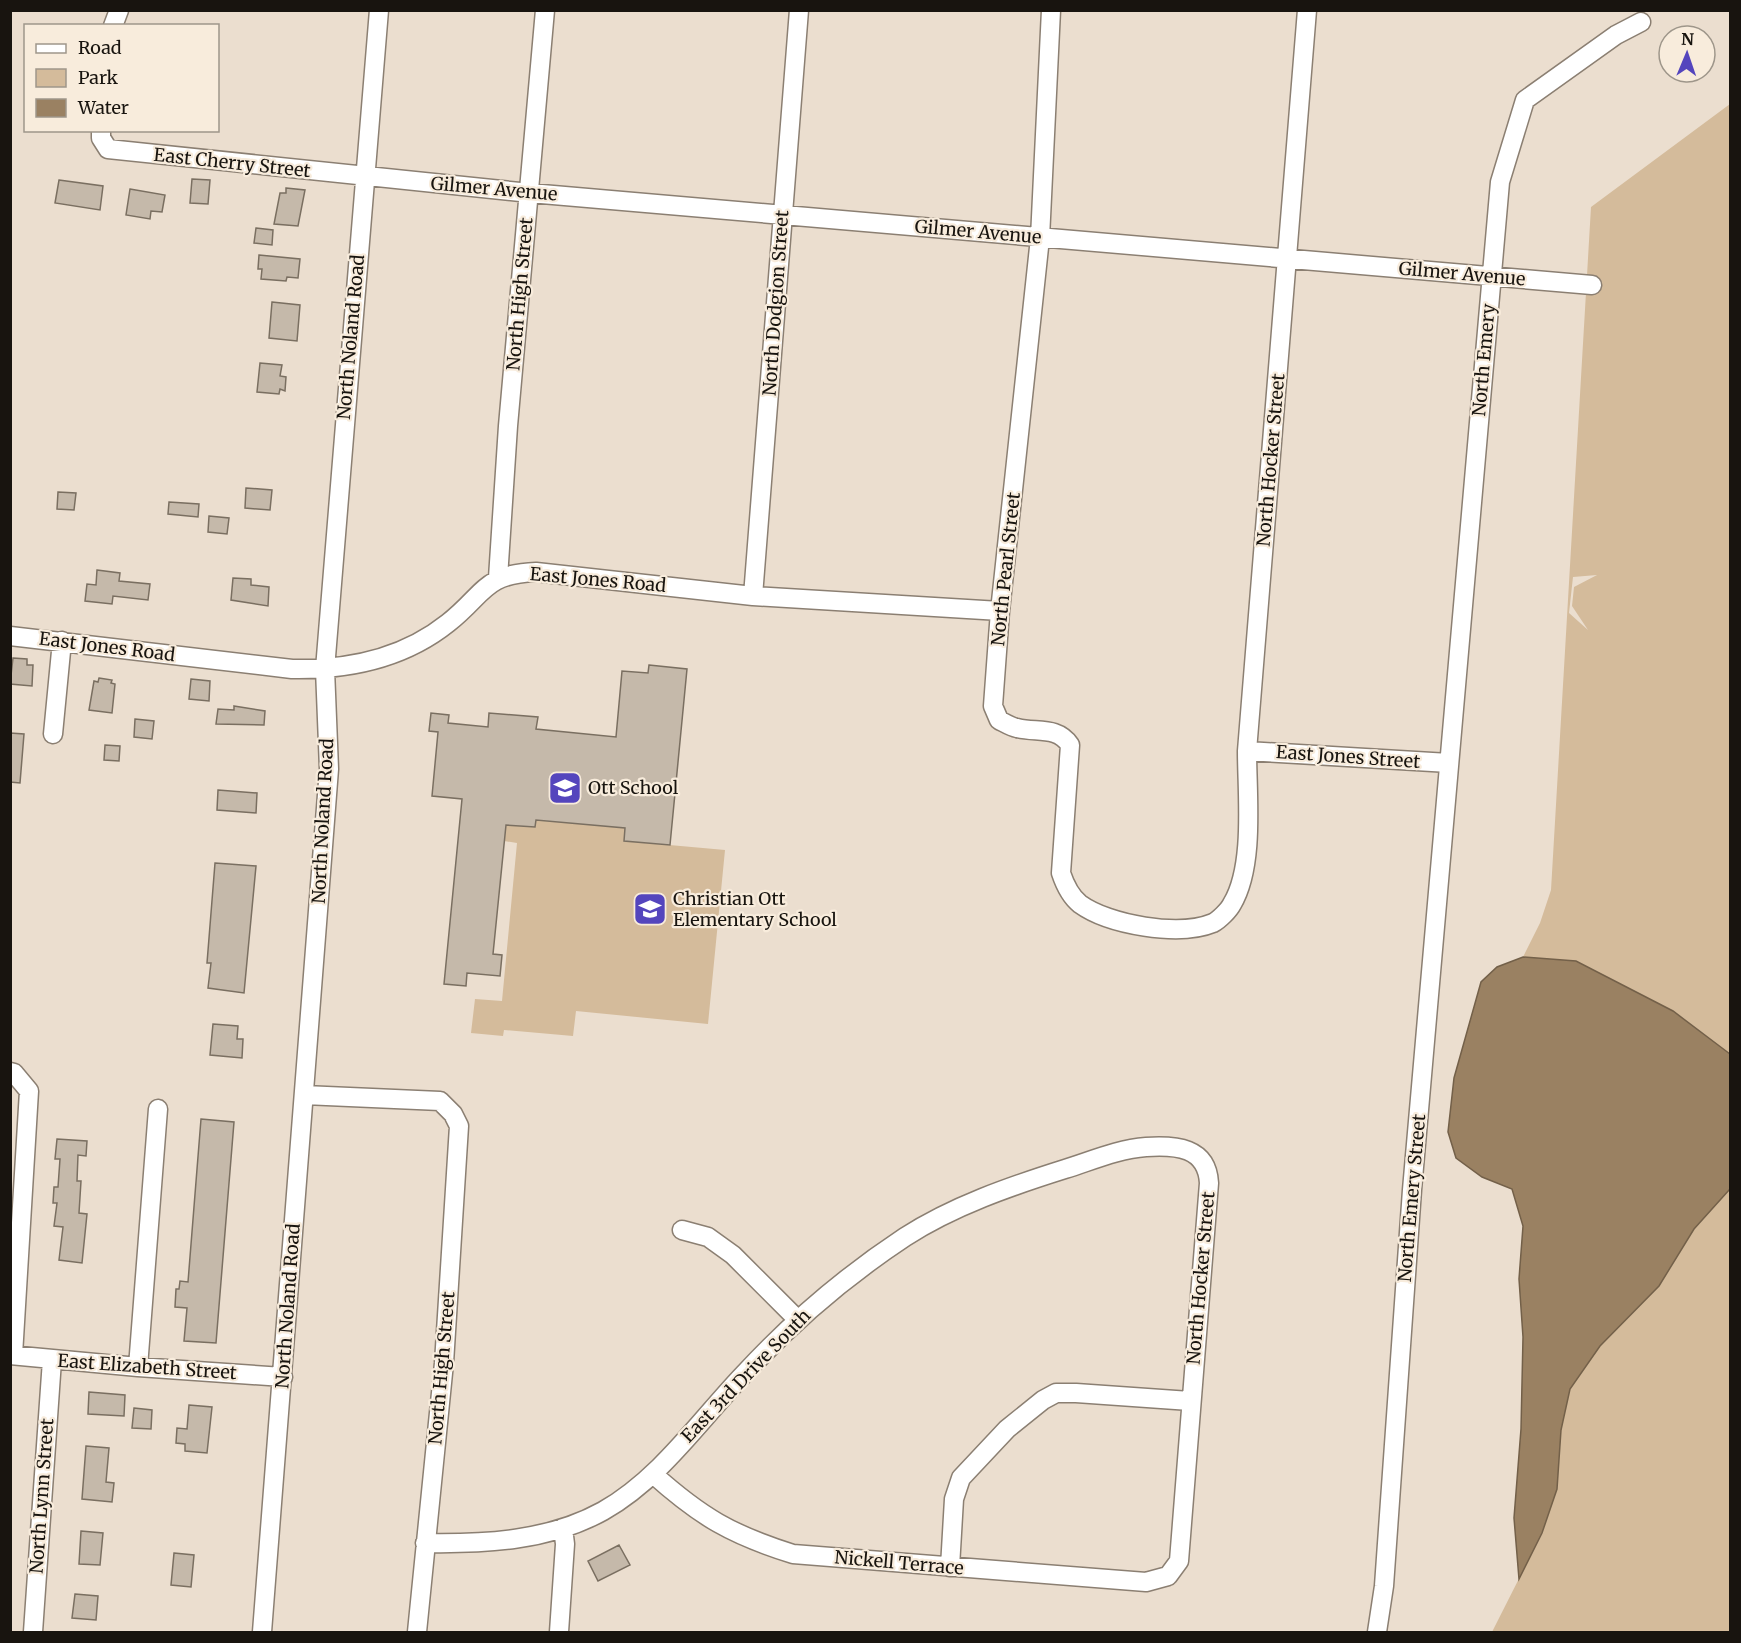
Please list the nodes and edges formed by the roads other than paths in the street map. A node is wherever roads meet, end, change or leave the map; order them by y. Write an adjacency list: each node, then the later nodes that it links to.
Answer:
1 (379, 10): 8 (street, North Noland Road)
2 (545, 10): 9 (street, North High Street)
3 (799, 10): 10 (street, North Dodgion Street)
4 (1051, 10): 11 (street, North Pearl Street)
5 (1306, 10): 12 (street, North Hocker Street)
6 (1641, 22): 13 (street, North Emery)
7 (103, 137): 8 (street, East Cherry Street)
8 (364, 177): 9 (street, Gilmer Avenue); 20 (street, North Noland Road)
9 (530, 193): 10 (street, Gilmer Avenue); 15 (street, North High Street)
10 (783, 215): 11 (street, Gilmer Avenue); 16 (street, North Dodgion Street)
11 (1040, 238): 12 (street, Gilmer Avenue); 17 (street, North Pearl Street)
12 (1287, 260): 13 (street, Gilmer Avenue); 22 (street, North Hocker Street)
13 (1491, 277): 14 (street, Gilmer Avenue); 23 (street, North Emery)
14 (1592, 285)
15 (498, 578): 16 (street, East Jones Road); 20 (street, East Jones Road)
16 (753, 596): 17 (street, East Jones Road)
17 (1000, 611): 24 (street, North Pearl Street)
18 (10, 636): 19 (street, East Jones Road)
19 (62, 641): 20 (street, East Jones Road); 21 (street)
20 (325, 669): 26 (street, North Noland Road)
21 (53, 734)
22 (1247, 750): 23 (street, East Jones Street); 24 (street, North Hocker Street)
23 (1449, 763): 45 (street, North Emery Street)
24 (1231, 907)
25 (10, 1072): 31 (street)
26 (304, 1095): 34 (street, North Noland Road); 38 (street, North High Street)
27 (158, 1109): 33 (street)
28 (1199, 1157): 30 (street, East 3rd Drive South); 35 (street, North Hocker Street)
29 (682, 1230): 30 (street)
30 (797, 1319): 36 (street, East 3rd Drive South)
31 (12, 1355): 32 (street, East Elizabeth Street)
32 (52, 1359): 33 (street, East Elizabeth Street); 41 (street, North Lynn Street)
33 (138, 1367): 34 (street, East Elizabeth Street)
34 (283, 1377): 42 (street, North Noland Road)
35 (1190, 1401): 39 (street); 40 (street, North Hocker Street)
36 (653, 1474): 37 (street, East 3rd Drive South); 39 (street, Nickell Terrace)
37 (562, 1528): 38 (street, East 3rd Drive South); 44 (street)
38 (425, 1543): 43 (street, North High Street)
39 (950, 1567): 40 (street, Nickell Terrace)
40 (1173, 1583)
41 (33, 1632)
42 (262, 1632)
43 (417, 1632)
44 (559, 1632)
45 (1377, 1632)

